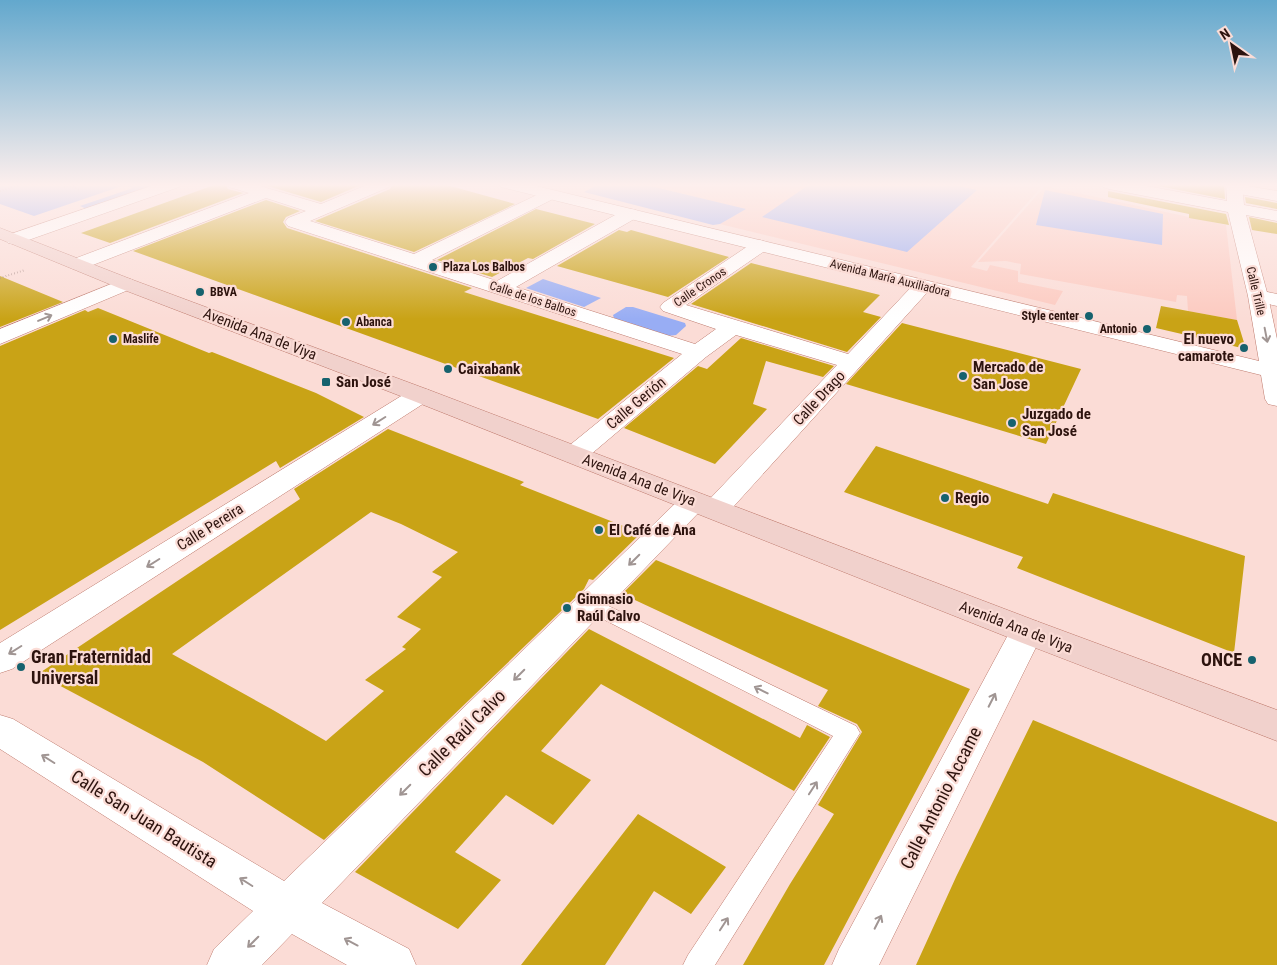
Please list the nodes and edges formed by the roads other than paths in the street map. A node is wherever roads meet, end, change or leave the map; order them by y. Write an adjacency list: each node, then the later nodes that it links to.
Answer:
1 (29, 229): 8 (street)
2 (170, 229): 11 (street)
3 (316, 229): 10 (street, Calle de los Balbos)
4 (480, 229): 10 (street)
5 (603, 229): 14 (street)
6 (691, 229): 9 (street, Avenida María Auxiliadora)
7 (1243, 229): 15 (street, Calle Trille)
8 (7, 236): 11 (main road, Avenida Ana de Viya)
9 (760, 246): 13 (street, Avenida María Auxiliadora); 16 (street, Calle Cronos)
10 (415, 261): 14 (street, Calle de los Balbos)
11 (78, 264): 12 (main road, Avenida Ana de Viya)
12 (126, 284): 17 (street, one-way to 12); 21 (main road, Avenida Ana de Viya)
13 (923, 286): 19 (street, Calle Drago); 20 (street, Avenida María Auxiliadora)
14 (499, 288): 18 (street, Calle de los Balbos)
15 (1268, 298): 20 (street, Calle Trille, one-way to 20)
16 (733, 326): 18 (street); 19 (street)
17 (0, 337)
18 (698, 352): 23 (street, Calle Gerión)
19 (852, 362): 24 (street, Calle Drago)
20 (1275, 372): 22 (street, Calle Trille)
21 (420, 395): 23 (main road, Avenida Ana de Viya); 27 (street, Calle Pereira, one-way to 27)
22 (1277, 398)
23 (574, 455): 24 (main road, Avenida Ana de Viya)
24 (704, 505): 25 (street, Calle Raúl Calvo, one-way to 25); 26 (main road, Avenida Ana de Viya)
25 (590, 604): 30 (street, Calle Raúl Calvo, one-way to 30); 33 (lane, one-way to 25)
26 (1028, 631): 28 (main road, Avenida Ana de Viya); 34 (street, Calle Antonio Accame, one-way to 26)
27 (0, 660)
28 (1277, 726)
29 (0, 730): 30 (street, Calle San Juan Bautista, one-way to 29)
30 (287, 908): 31 (street, Calle Raúl Calvo, one-way to 31); 32 (street, Calle San Juan Bautista, one-way to 30)
31 (230, 965)
32 (393, 965)
33 (698, 965)
34 (855, 965)

